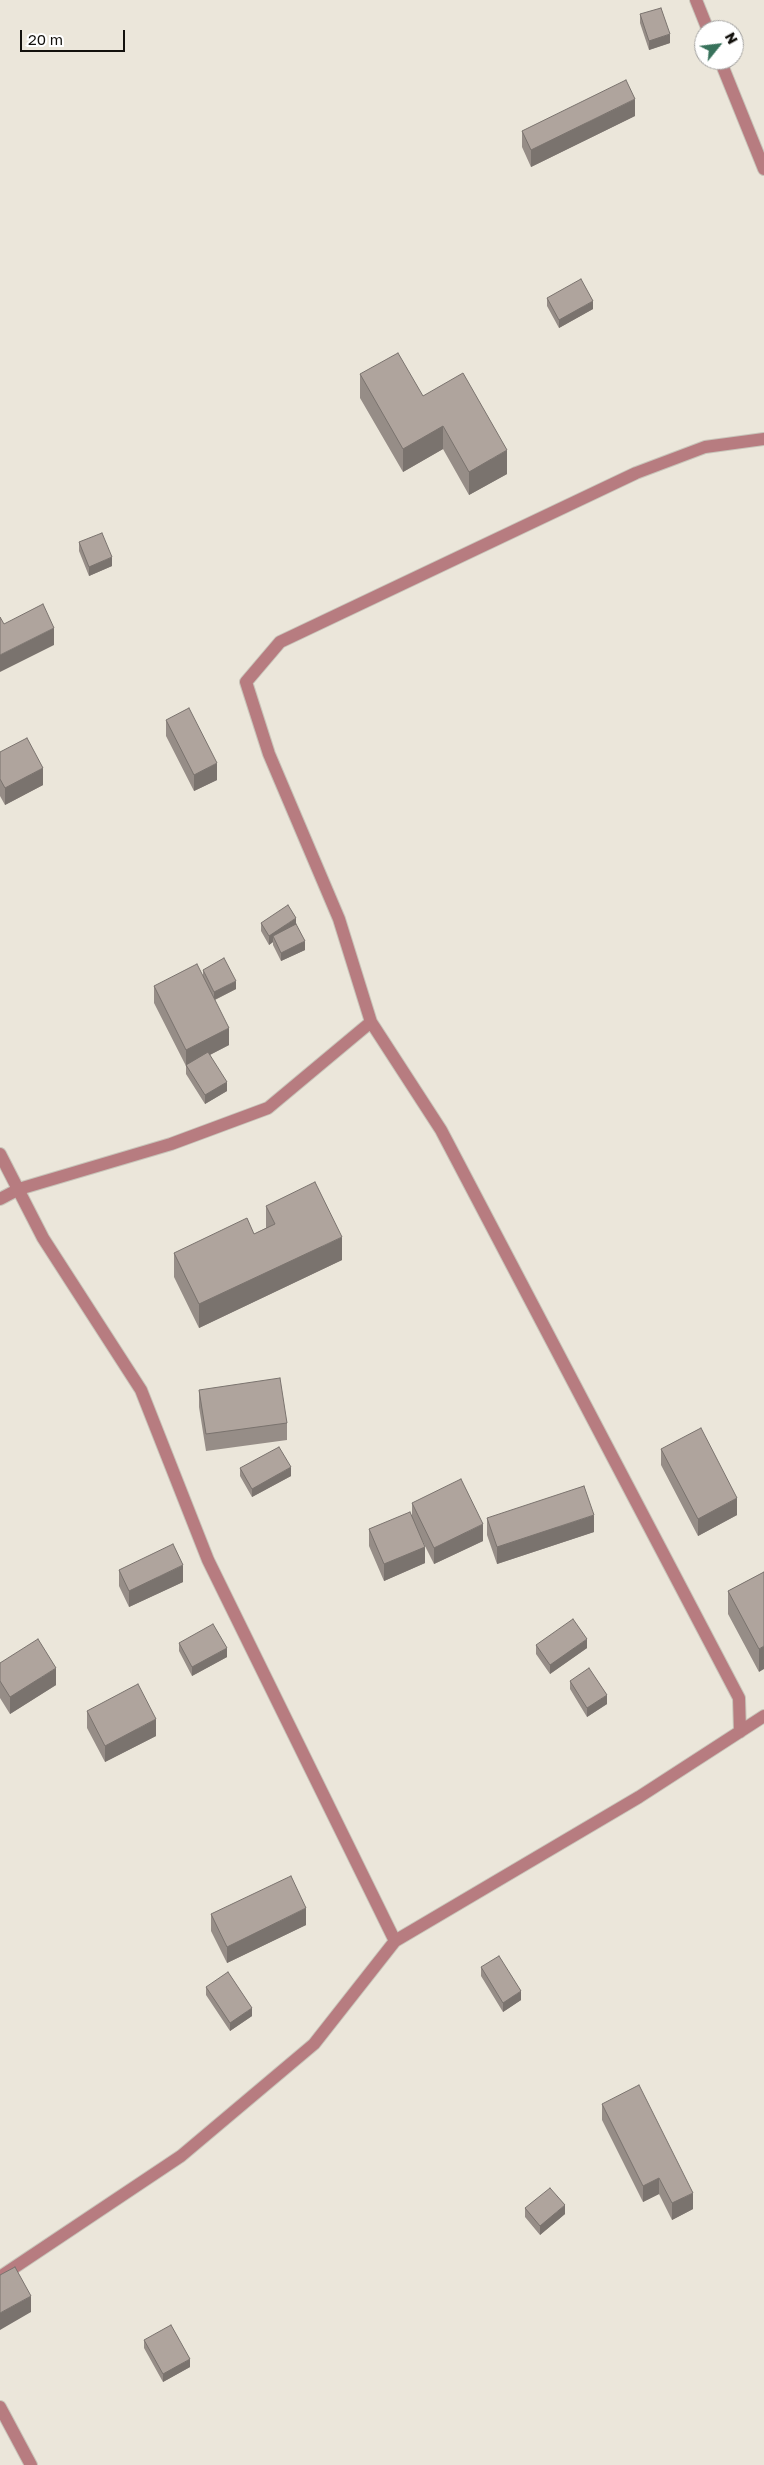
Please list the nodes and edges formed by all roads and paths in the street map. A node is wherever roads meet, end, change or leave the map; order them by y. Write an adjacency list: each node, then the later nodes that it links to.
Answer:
1 (696, 0): 2 (street)
2 (704, 20)
3 (724, 70): 4 (street)
4 (764, 169)
5 (764, 439): 6 (street)
6 (371, 1022): 8 (street); 11 (street)
7 (0, 1154): 8 (street)
8 (19, 1189): 9 (street); 12 (street)
9 (0, 1199)
10 (764, 1716): 11 (street)
11 (740, 1732): 12 (street)
12 (395, 1941): 13 (street)
13 (0, 2277)
14 (0, 2408): 15 (street)
15 (31, 2465)

